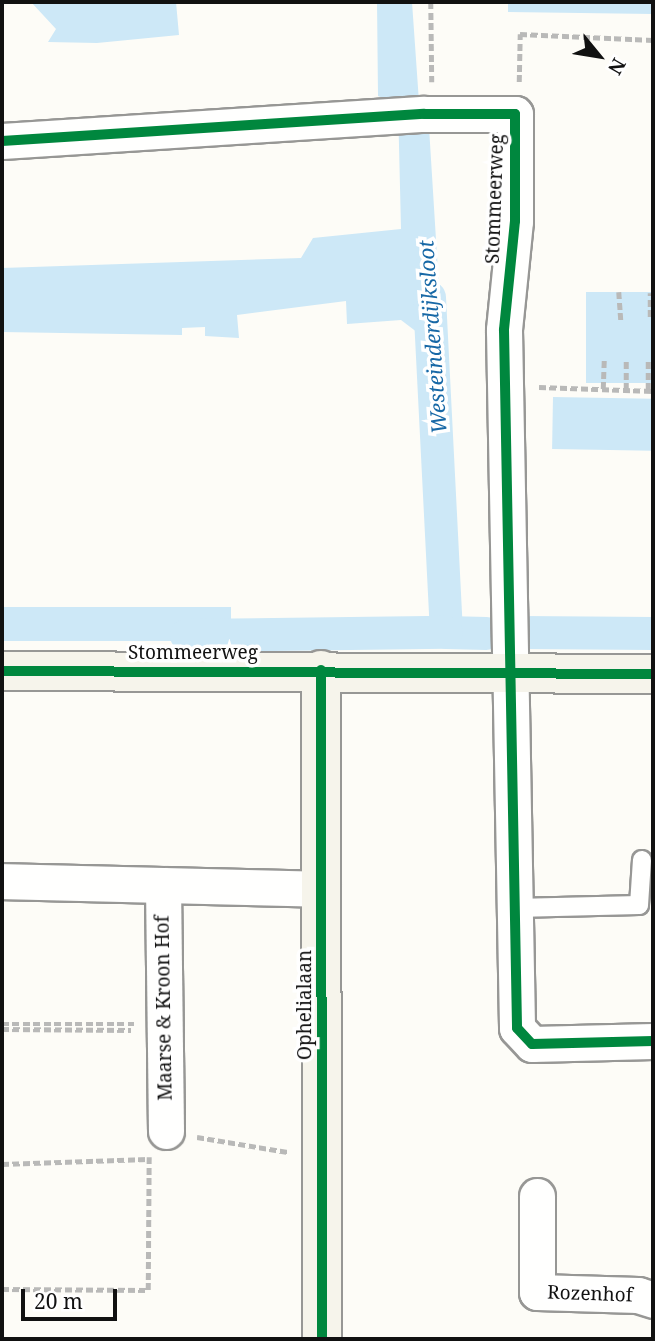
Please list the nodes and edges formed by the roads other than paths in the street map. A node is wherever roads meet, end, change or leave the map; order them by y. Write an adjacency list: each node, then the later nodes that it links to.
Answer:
1 (2, 141): 4 (street, Stommeerweg)
2 (321, 670): 3 (street, Stommeerweg); 4 (street, Stommeerweg); 9 (street, Ophelialaan)
3 (2, 671)
4 (511, 673): 5 (street, Stommeerweg); 10 (street, Stommeerweg)
5 (653, 674)
6 (642, 860): 10 (lane)
7 (2, 881): 8 (street)
8 (163, 885): 9 (street); 12 (street, Maarse & Kroon Hof)
9 (322, 889): 15 (street, Ophelialaan)
10 (515, 908): 11 (street, Stommeerweg)
11 (653, 1041)
12 (158, 1145)
13 (537, 1196): 14 (street, Rozenhof)
14 (653, 1300)
15 (322, 1339)

